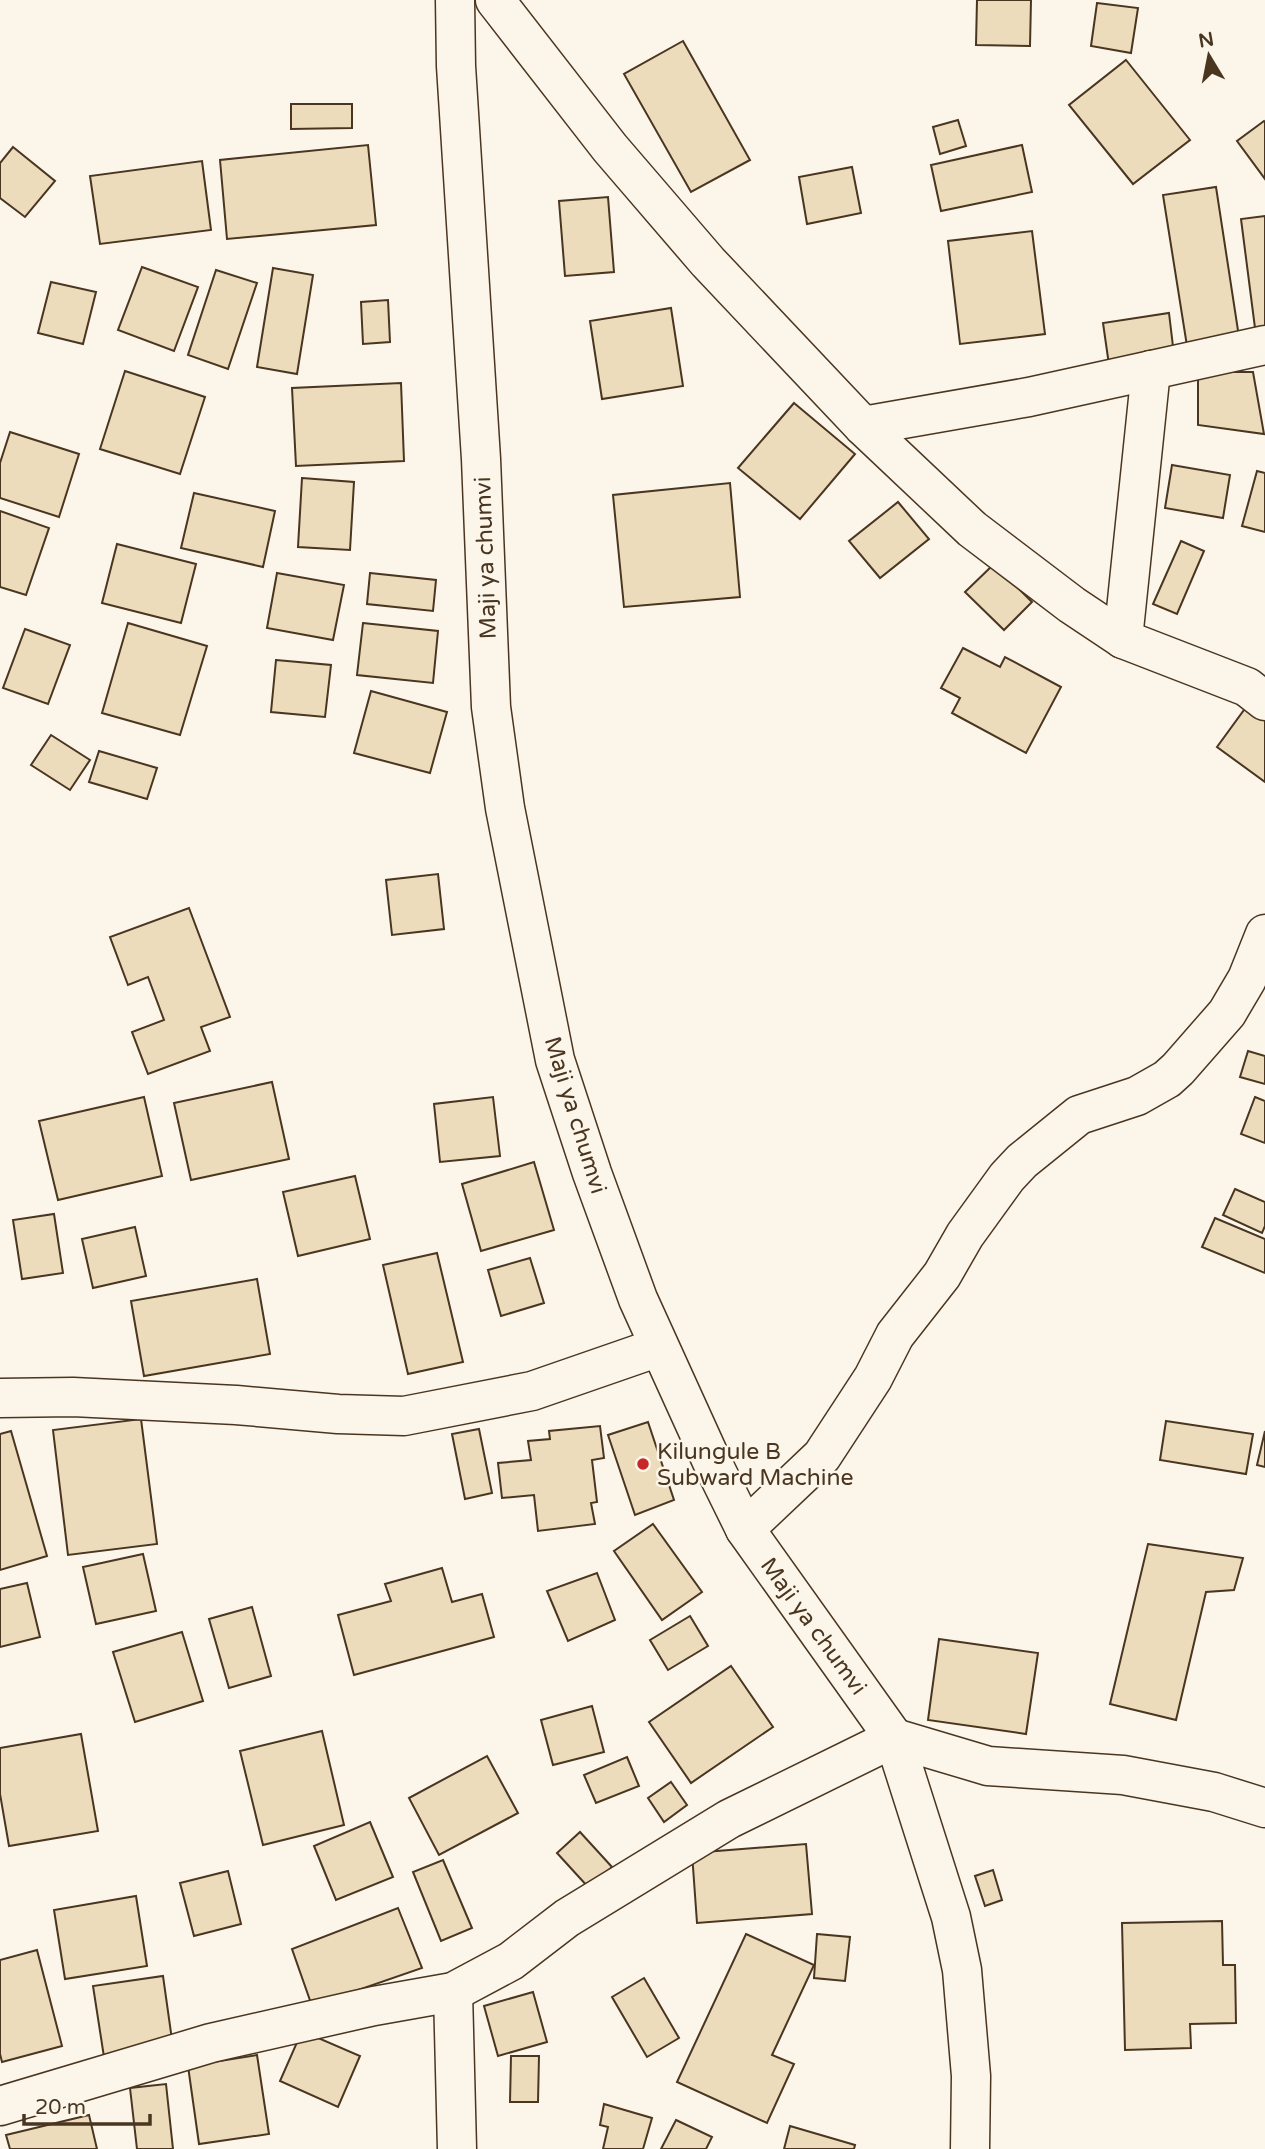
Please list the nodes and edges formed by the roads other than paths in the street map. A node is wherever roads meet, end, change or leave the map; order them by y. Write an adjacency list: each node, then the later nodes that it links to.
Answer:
1 (455, 0): 9 (street, Maji ya chumvi)
2 (495, 0): 5 (street)
3 (1265, 345): 4 (street)
4 (1151, 370): 5 (street); 6 (street)
5 (863, 426): 6 (street)
6 (1123, 639): 7 (street)
7 (1265, 701)
8 (1265, 934): 11 (street)
9 (659, 1347): 10 (street); 11 (street, Maji ya chumvi)
10 (0, 1398)
11 (745, 1529): 12 (street, Maji ya chumvi)
12 (894, 1738): 13 (street); 14 (street); 17 (street, Maji ya chumvi)
13 (1265, 1808)
14 (453, 1992): 15 (street); 16 (street)
15 (0, 2106)
16 (457, 2149)
17 (970, 2149)

